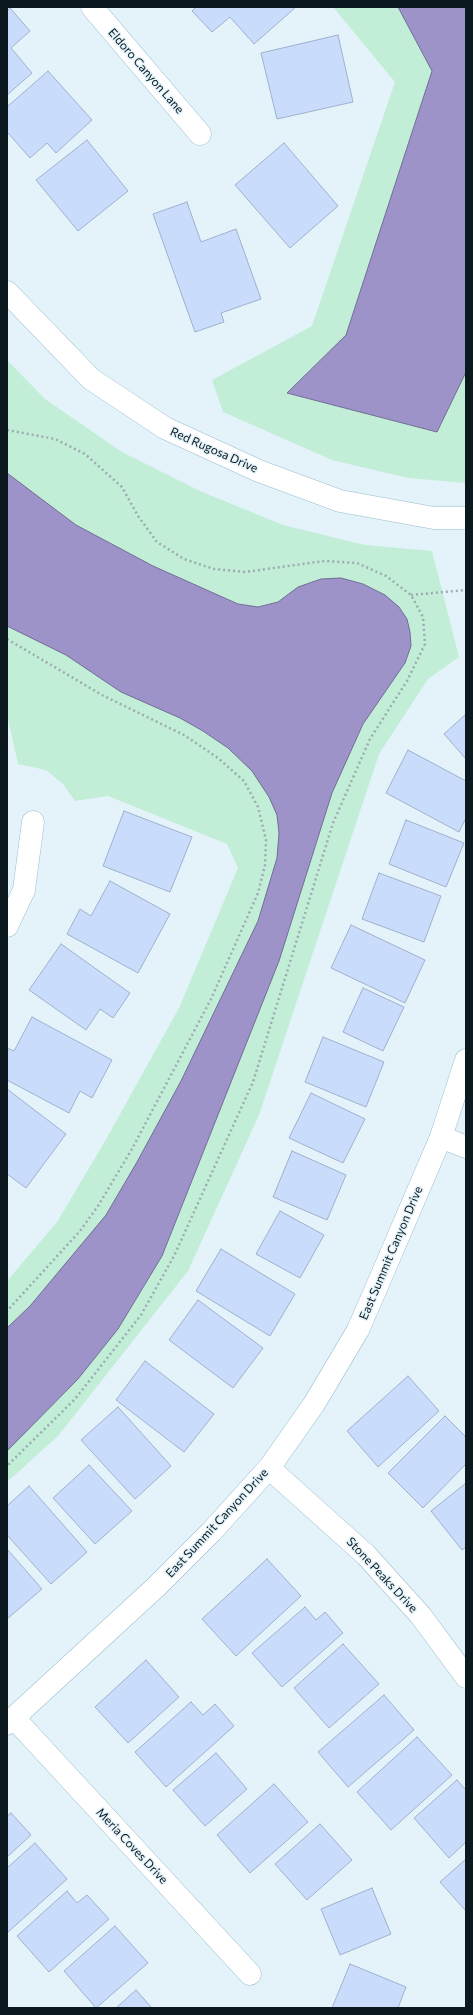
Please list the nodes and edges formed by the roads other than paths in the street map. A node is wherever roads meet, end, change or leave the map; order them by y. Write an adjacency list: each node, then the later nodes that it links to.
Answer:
1 (92, 7): 2 (street, Eldoro Canyon Lane)
2 (200, 134)
3 (7, 292): 4 (street, Red Rugosa Drive)
4 (466, 518)
5 (33, 822): 6 (street)
6 (7, 926)
7 (466, 1060): 8 (street, East Summit Canyon Drive)
8 (440, 1137): 9 (street); 10 (street, East Summit Canyon Drive)
9 (466, 1147)
10 (269, 1468): 11 (street, Stone Peaks Drive); 12 (street, East Summit Canyon Drive)
11 (466, 1677)
12 (10, 1721): 13 (street, Meria Coves Drive)
13 (250, 1974)

